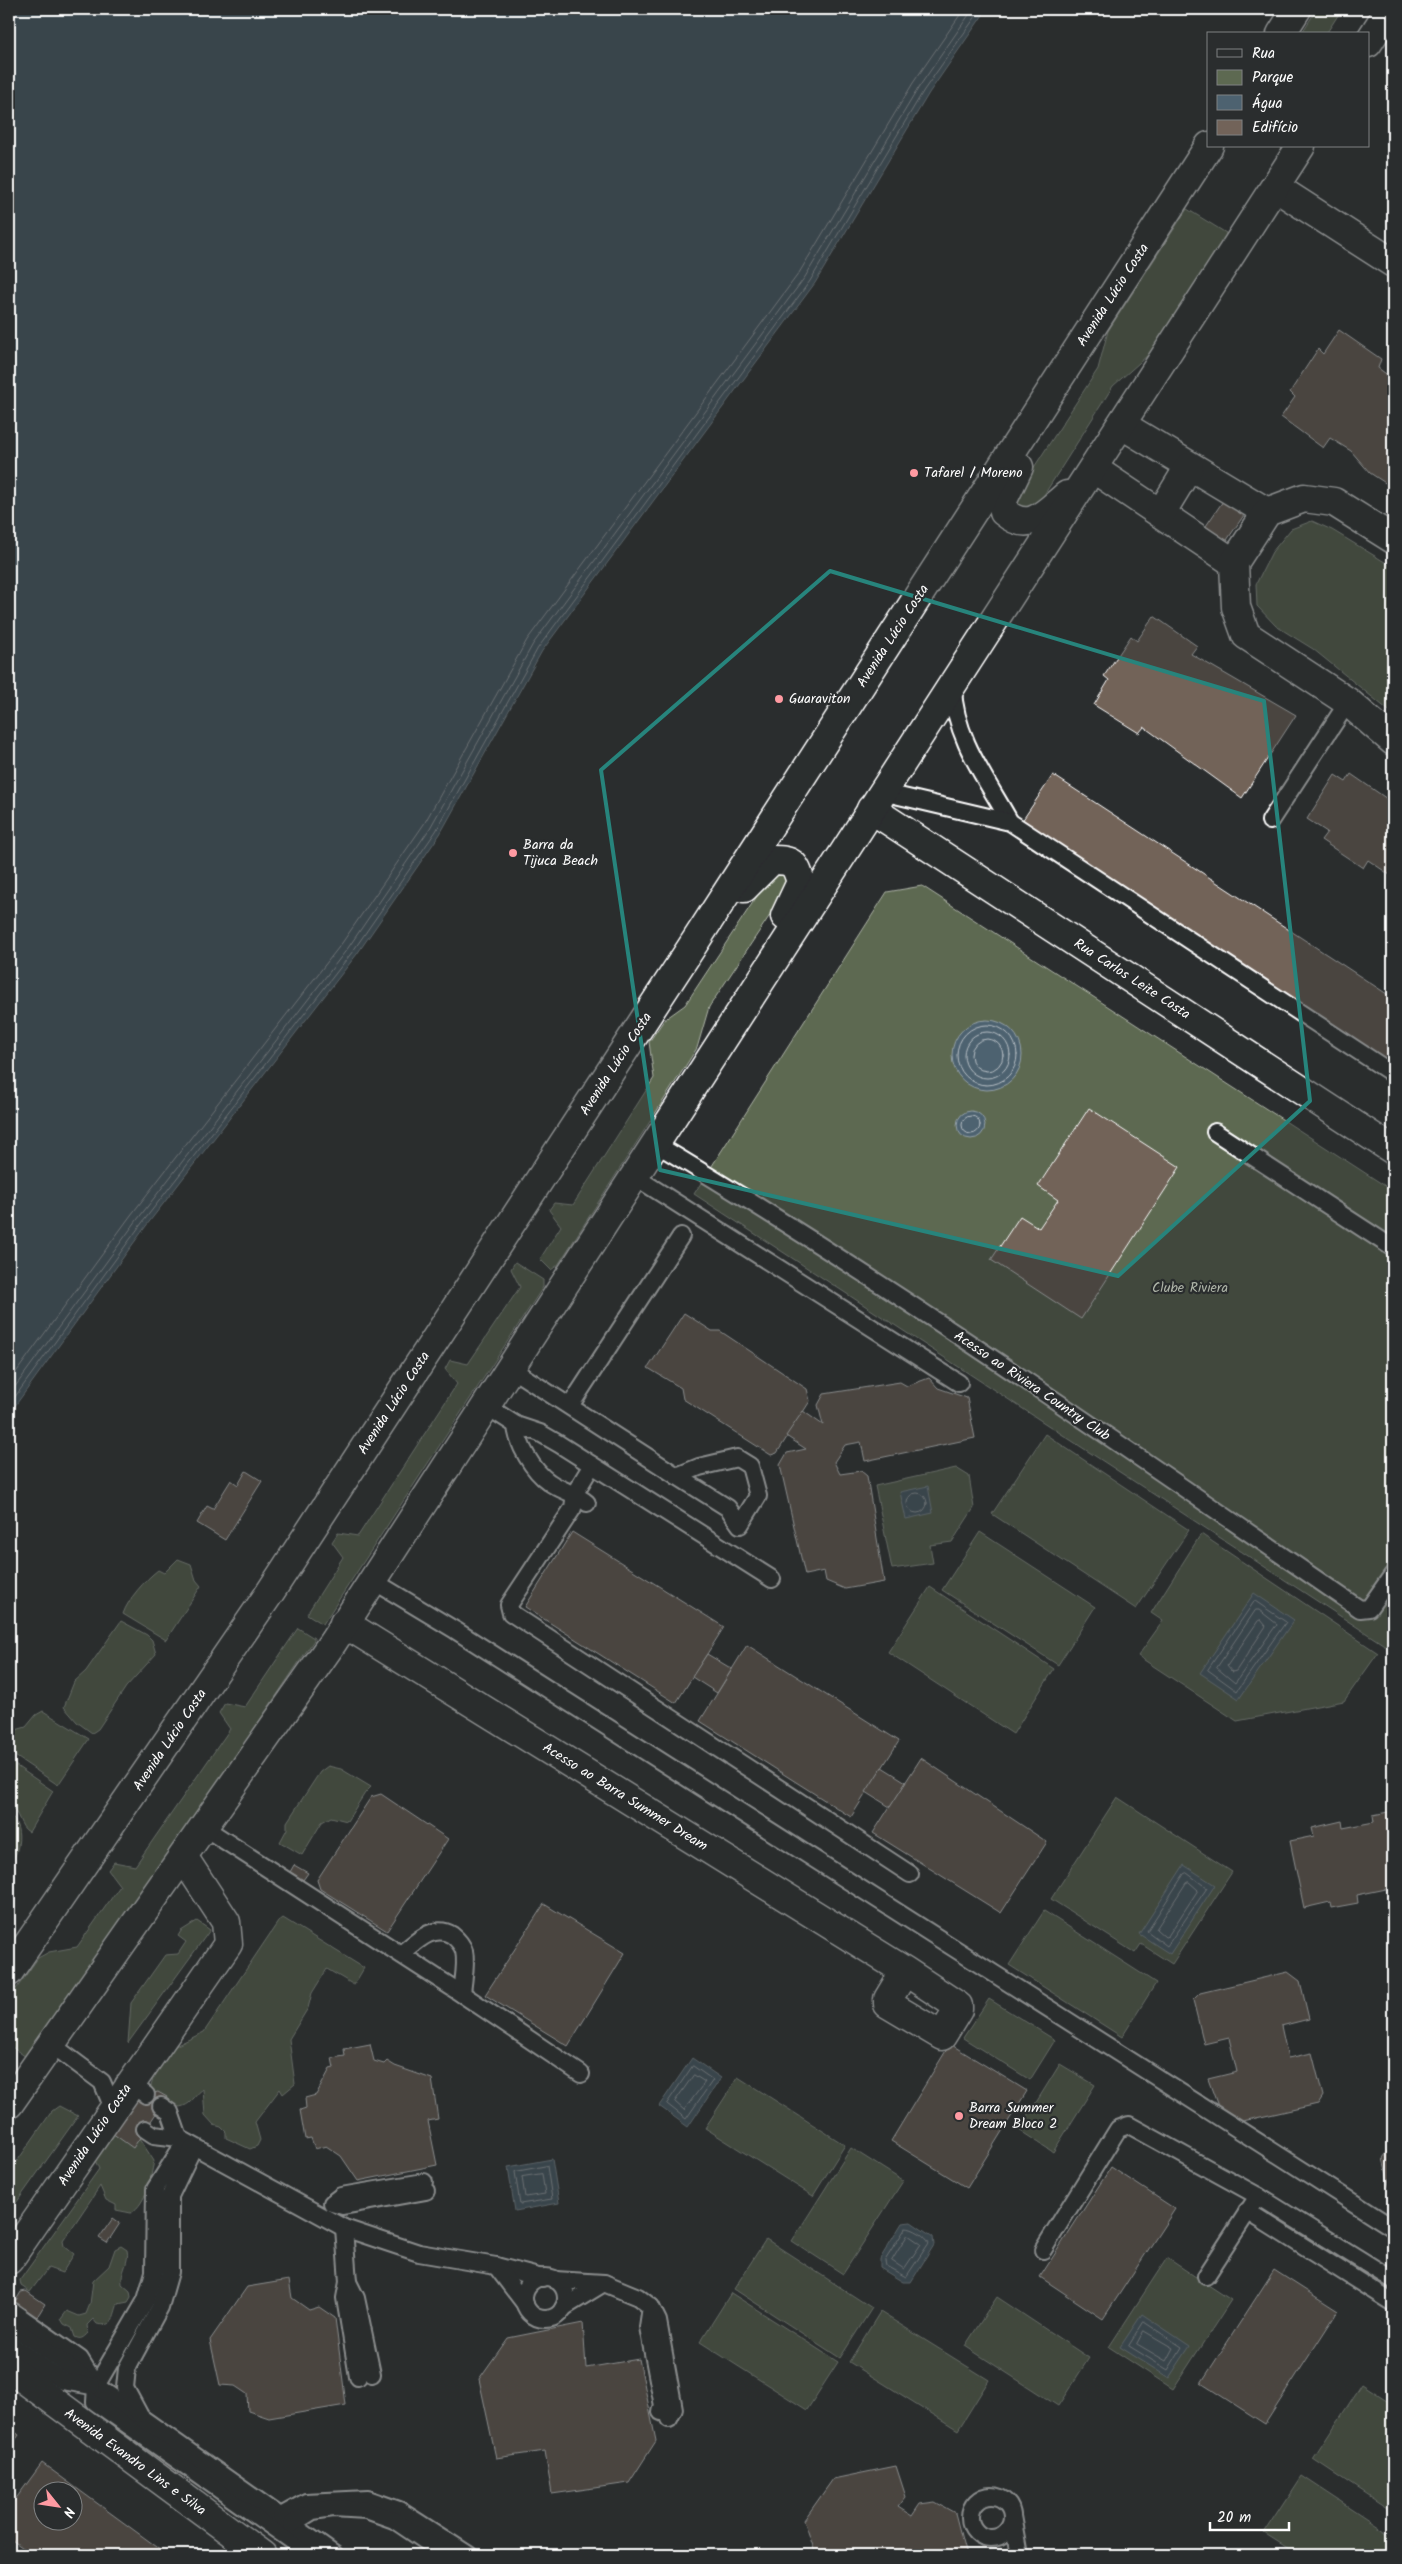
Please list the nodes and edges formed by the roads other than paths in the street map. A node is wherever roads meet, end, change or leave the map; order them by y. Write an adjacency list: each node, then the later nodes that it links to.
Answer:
1 (1297, 9): 3 (main road)
2 (1390, 9): 4 (main road)
3 (1282, 32)
4 (1370, 40)
5 (1208, 148): 9 (main road, Avenida Lúcio Costa)
6 (1300, 148): 7 (main road)
7 (1274, 187): 8 (main road); 10 (main road)
8 (1393, 264)
9 (1071, 360): 12 (main road); 23 (main road, Avenida Lúcio Costa)
10 (1122, 425): 11 (main road); 12 (main road)
11 (1189, 467): 13 (main road); 14 (main road)
12 (1090, 474): 14 (main road); 17 (main road)
13 (1267, 512): 15 (main road); 16 (main road)
14 (1161, 513): 16 (main road)
15 (1393, 538)
16 (1234, 563): 18 (main road)
17 (953, 684): 20 (main road); 22 (lane)
18 (1348, 702): 19 (main road); 21 (lane)
19 (1393, 741)
20 (876, 800): 22 (lane); 24 (main road); 28 (main road, Rua Carlos Leite Costa)
21 (1270, 821)
22 (1010, 822): 25 (lane)
23 (691, 948): 24 (main road); 49 (main road, Avenida Lúcio Costa)
24 (742, 1008): 27 (main road)
25 (1393, 1074)
26 (1215, 1132): 31 (lane)
27 (656, 1144): 29 (main road); 40 (lane, Acesso ao Riviera Country Club)
28 (1393, 1150)
29 (634, 1176): 32 (main road); 33 (lane)
30 (681, 1236): 35 (lane)
31 (1393, 1248)
32 (510, 1368): 34 (main road); 35 (lane)
33 (960, 1383)
34 (485, 1405): 36 (lane); 42 (main road)
35 (570, 1406): 38 (lane)
36 (516, 1425): 37 (lane); 39 (lane)
37 (592, 1465): 39 (lane); 41 (lane)
38 (677, 1476): 38 (lane)
39 (581, 1498): 46 (lane)
40 (1393, 1574)
41 (772, 1579)
42 (372, 1580): 43 (main road); 65 (lane)
43 (344, 1623): 44 (main road); 48 (main road, Acesso ao Barra Summer Dream)
44 (205, 1828): 45 (main road); 47 (lane)
45 (184, 1858): 51 (main road); 54 (main road, Avenida Lúcio Costa)
46 (910, 1874)
47 (401, 1954): 50 (lane); 50 (lane)
48 (905, 1971)
49 (9, 1972)
50 (462, 1994): 52 (lane)
51 (52, 2044): 53 (lane); 55 (main road)
52 (582, 2074)
53 (102, 2082): 54 (lane); 57 (lane)
54 (138, 2089): 57 (main road, Avenida Lúcio Costa)
55 (9, 2104)
56 (161, 2106): 59 (lane)
57 (118, 2112): 67 (main road, Avenida Lúcio Costa)
58 (145, 2130): 59 (lane)
59 (186, 2142): 62 (lane); 81 (lane); 83 (lane)
60 (425, 2187): 62 (lane)
61 (1258, 2196): 63 (lane); 66 (lane); 71 (lane)
62 (301, 2206): 64 (lane)
63 (1247, 2212): 69 (lane); 73 (lane)
64 (344, 2228): 68 (lane); 80 (lane)
65 (1393, 2228)
66 (1043, 2250)
67 (9, 2260)
68 (496, 2266): 70 (lane); 74 (lane)
69 (1206, 2276)
70 (548, 2279): 72 (lane); 74 (lane); 75 (lane)
71 (1393, 2280)
72 (604, 2283): 75 (lane); 82 (lane)
73 (1393, 2303)
74 (525, 2304): 75 (lane)
75 (563, 2308)
76 (9, 2309): 81 (lane)
77 (9, 2324): 81 (lane)
78 (9, 2343): 81 (lane)
79 (10, 2370): 87 (main road, Avenida Evandro Lins e Silva)
80 (365, 2376)
81 (96, 2386): 83 (lane); 88 (lane)
82 (665, 2415)
83 (141, 2418): 85 (lane)
84 (1012, 2516): 86 (lane); 86 (lane); 92 (lane)
85 (287, 2520): 89 (lane); 90 (lane); 91 (lane)
86 (990, 2539): 92 (lane)
87 (262, 2555)
88 (312, 2555)
89 (335, 2555)
90 (446, 2555)
91 (469, 2555)
92 (1019, 2555)

